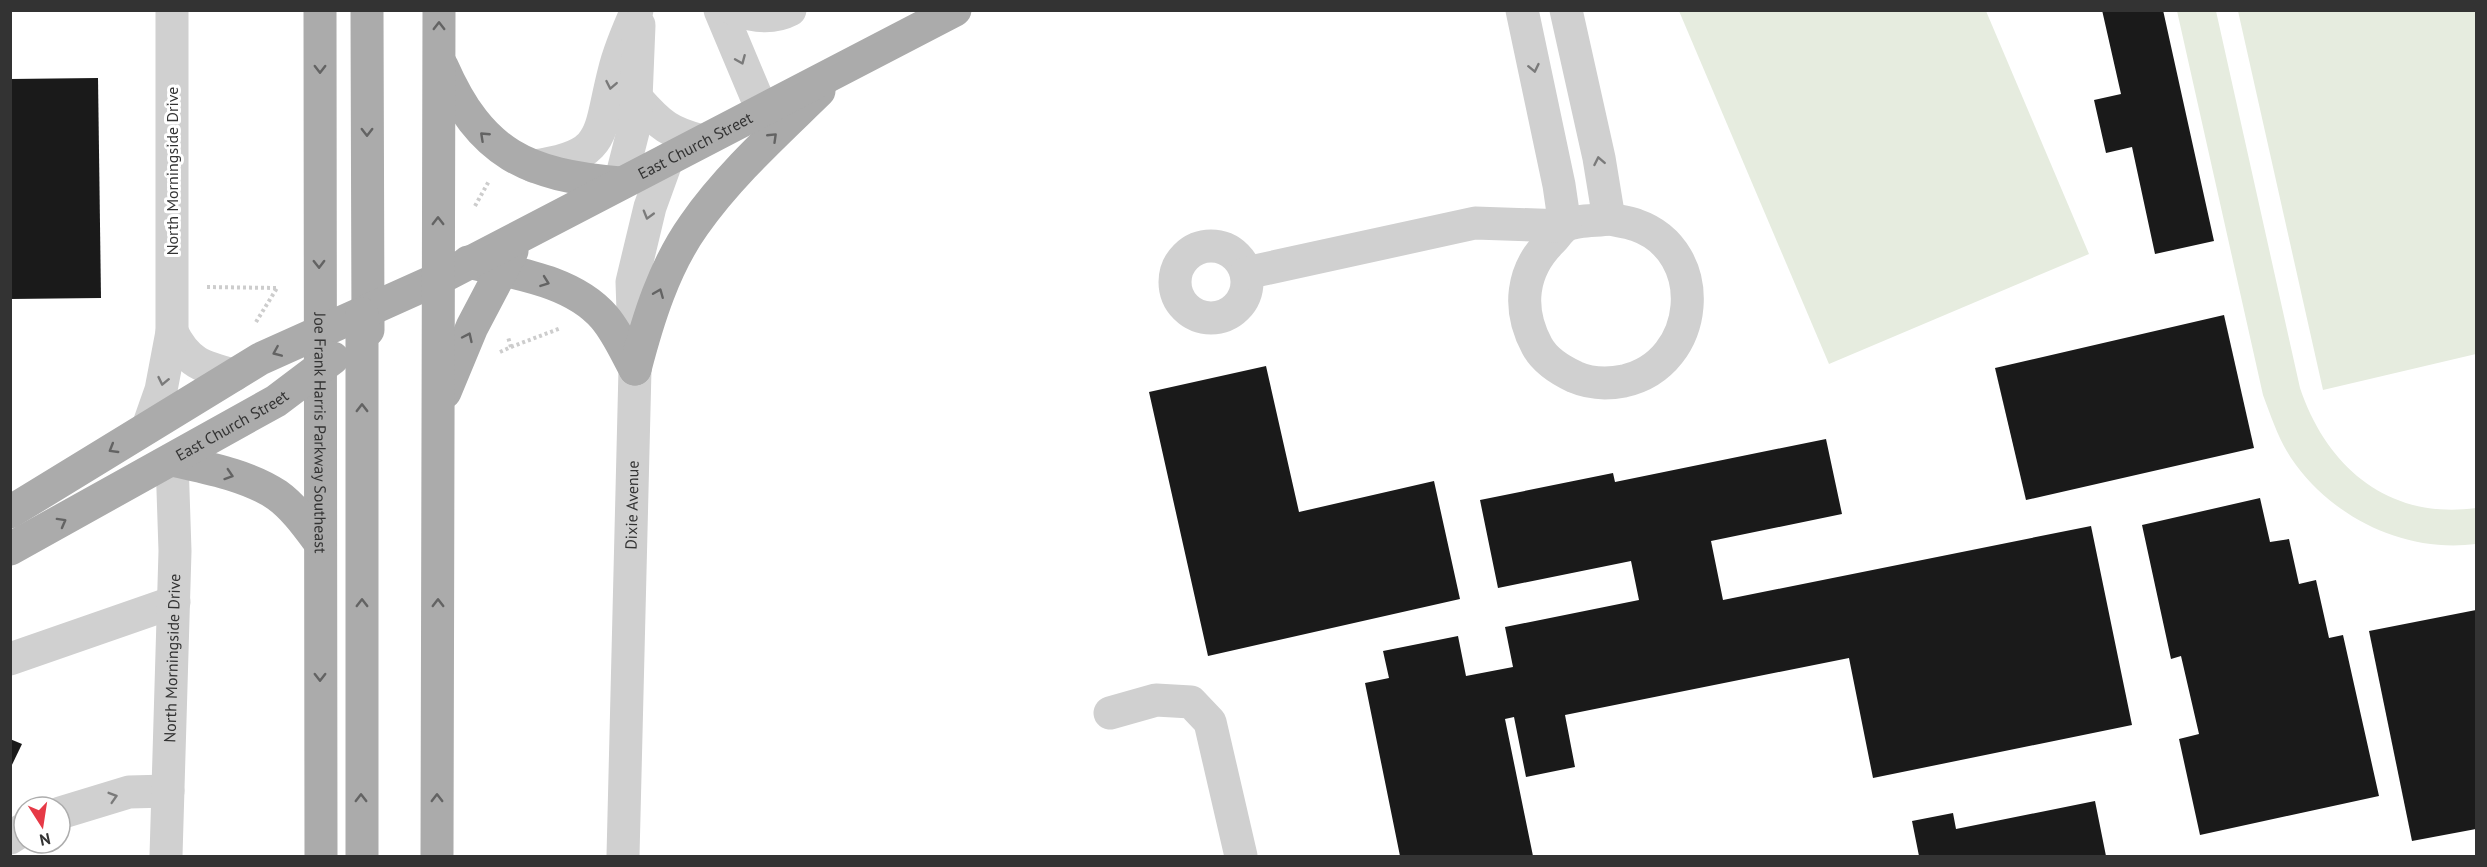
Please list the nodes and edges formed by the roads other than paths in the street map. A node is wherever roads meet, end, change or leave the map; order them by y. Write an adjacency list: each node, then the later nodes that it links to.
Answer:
1 (172, 10): 28 (street, North Morningside Drive)
2 (320, 10): 29 (main road, Joe Frank Harris Parkway Southeast, one-way to 29)
3 (367, 10): 27 (main road, one-way to 27)
4 (439, 10): 12 (main road, one-way to 4)
5 (638, 10): 14 (street); 18 (street, one-way to 18)
6 (720, 10): 15 (street, one-way to 15)
7 (735, 10): 8 (street)
8 (790, 10)
9 (955, 10): 13 (main road, East Church Street)
10 (1522, 10): 21 (street, one-way to 21)
11 (1566, 10): 20 (street, one-way to 11)
12 (439, 59): 18 (main road, one-way to 12); 26 (main road, one-way to 12)
13 (842, 69): 15 (main road, East Church Street); 31 (main road, one-way to 13)
14 (638, 100): 16 (street); 19 (street)
15 (762, 110): 16 (main road, East Church Street)
16 (702, 141): 17 (main road, East Church Street)
17 (667, 160): 19 (main road, East Church Street); 31 (street, Dixie Avenue, one-way to 31)
18 (534, 166): 19 (main road)
19 (620, 183): 22 (main road, East Church Street)
20 (1610, 219): 21 (street); 21 (street)
21 (1565, 226): 25 (street)
22 (520, 236): 23 (main road, East Church Street); 24 (main road)
23 (468, 262): 24 (main road); 26 (main road, East Church Street)
24 (501, 270): 31 (main road, one-way to 31); 33 (main road, one-way to 24)
25 (1246, 273)
26 (438, 279): 27 (main road, East Church Street); 33 (main road)
27 (365, 323): 29 (main road, East Church Street); 30 (main road, East Church Street); 46 (main road, one-way to 27)
28 (172, 332): 32 (street); 34 (street, North Morningside Drive, one-way to 34)
29 (321, 333): 30 (main road, Joe Frank Harris Parkway Southeast); 32 (main road, East Church Street, one-way to 32)
30 (321, 366): 35 (main road, East Church Street); 37 (main road, Joe Frank Harris Parkway Southeast)
31 (635, 369): 48 (street, Dixie Avenue)
32 (234, 375): 34 (main road, East Church Street)
33 (438, 410): 47 (main road, one-way to 33)
34 (148, 427): 36 (main road, East Church Street, one-way to 36)
35 (172, 460): 37 (main road, one-way to 37); 38 (main road, East Church Street, one-way to 35); 39 (street, North Morningside Drive)
36 (10, 512)
37 (320, 543): 45 (main road, Joe Frank Harris Parkway Southeast, one-way to 45)
38 (10, 549)
39 (174, 602): 40 (street); 42 (street, North Morningside Drive)
40 (10, 659)
41 (1110, 713): 49 (street)
42 (168, 791): 43 (street, one-way to 42); 44 (street, North Morningside Drive)
43 (72, 809)
44 (166, 856)
45 (321, 856)
46 (362, 856)
47 (437, 856)
48 (623, 856)
49 (1241, 856)

